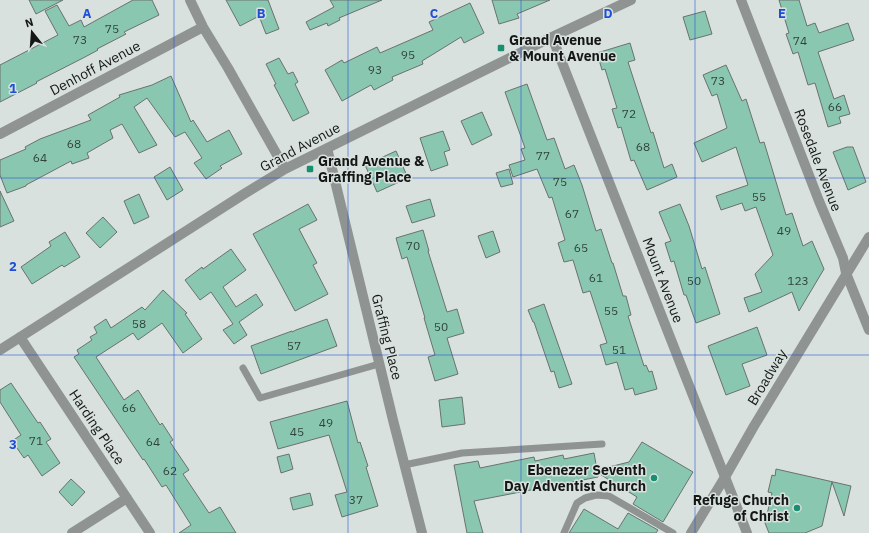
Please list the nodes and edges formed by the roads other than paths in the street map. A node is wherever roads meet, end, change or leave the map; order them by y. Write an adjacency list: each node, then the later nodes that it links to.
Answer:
1 (190, 0): 4 (street)
2 (631, 0): 5 (street, Grand Avenue)
3 (741, 0): 10 (street, Rosedale Avenue)
4 (203, 27): 6 (street, Denhoff Avenue); 8 (street)
5 (552, 37): 7 (street, Grand Avenue); 18 (street, Mount Avenue)
6 (0, 134)
7 (327, 148): 8 (street, Grand Avenue); 14 (street, Graffing Place)
8 (285, 169): 12 (street, Grand Avenue)
9 (869, 237): 10 (street, Broadway)
10 (846, 273): 11 (street, Rosedale Avenue); 18 (street, Broadway)
11 (869, 330)
12 (20, 337): 13 (street, Grand Avenue); 19 (street, Harding Place)
13 (0, 350)
14 (380, 364): 15 (lane); 17 (street, Graffing Place)
15 (243, 368)
16 (602, 444): 17 (lane)
17 (404, 465): 22 (street, Graffing Place)
18 (725, 477): 25 (street, Broadway); 26 (street, Mount Avenue)
19 (127, 498): 20 (street); 21 (street, Harding Place)
20 (72, 533)
21 (150, 533)
22 (422, 533)
23 (564, 533): 24 (lane)
24 (673, 533)
25 (691, 533)
26 (747, 533)

